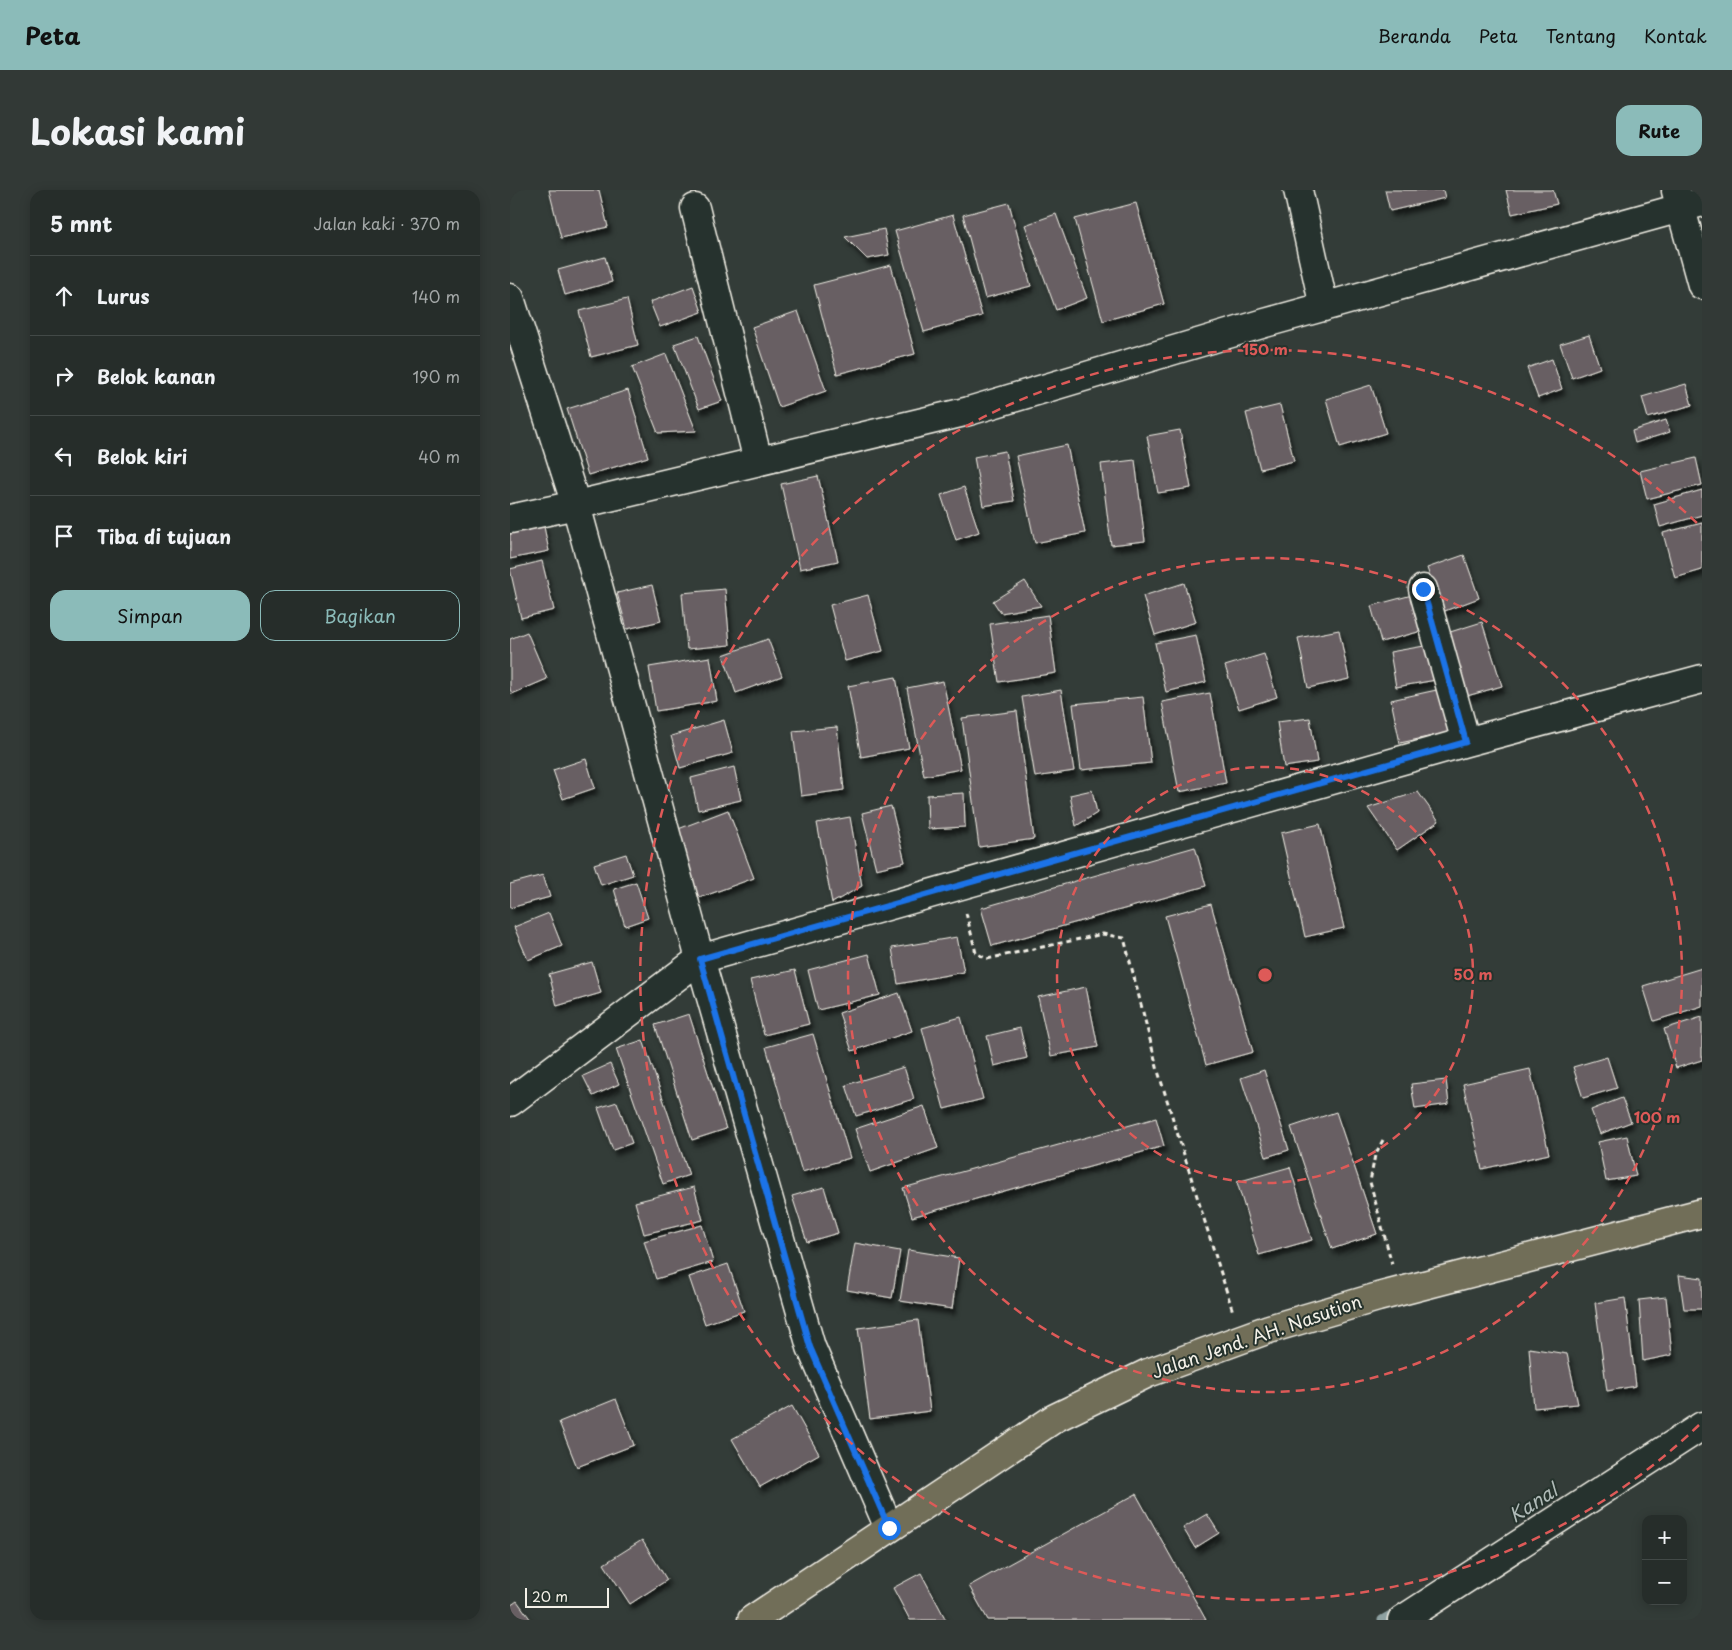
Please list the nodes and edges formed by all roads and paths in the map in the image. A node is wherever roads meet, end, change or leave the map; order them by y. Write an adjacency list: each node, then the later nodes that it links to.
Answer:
1 (1298, 190): 6 (street)
2 (1686, 200): 4 (street); 6 (street)
3 (695, 208): 7 (street)
4 (1702, 285)
5 (510, 298): 8 (street)
6 (1324, 307): 7 (street)
7 (758, 461): 8 (street)
8 (576, 505): 9 (street); 14 (street)
9 (510, 519)
10 (1423, 589): 12 (street)
11 (1702, 679): 12 (street)
12 (1466, 742): 13 (street)
13 (958, 886): 14 (street); 19 (path)
14 (700, 959): 15 (street); 21 (street)
15 (510, 1102)
16 (1383, 1140): 18 (path)
17 (1702, 1213): 18 (highway, Jalan Jend. AH. Nasution)
18 (1400, 1291): 19 (highway, Jalan Jend. AH. Nasution)
19 (1241, 1339): 21 (highway, Jalan Jend. AH. Nasution)
20 (1702, 1426): 23 (street)
21 (889, 1528): 22 (highway, Jalan Jend. AH. Nasution)
22 (752, 1620)
23 (1402, 1620)

